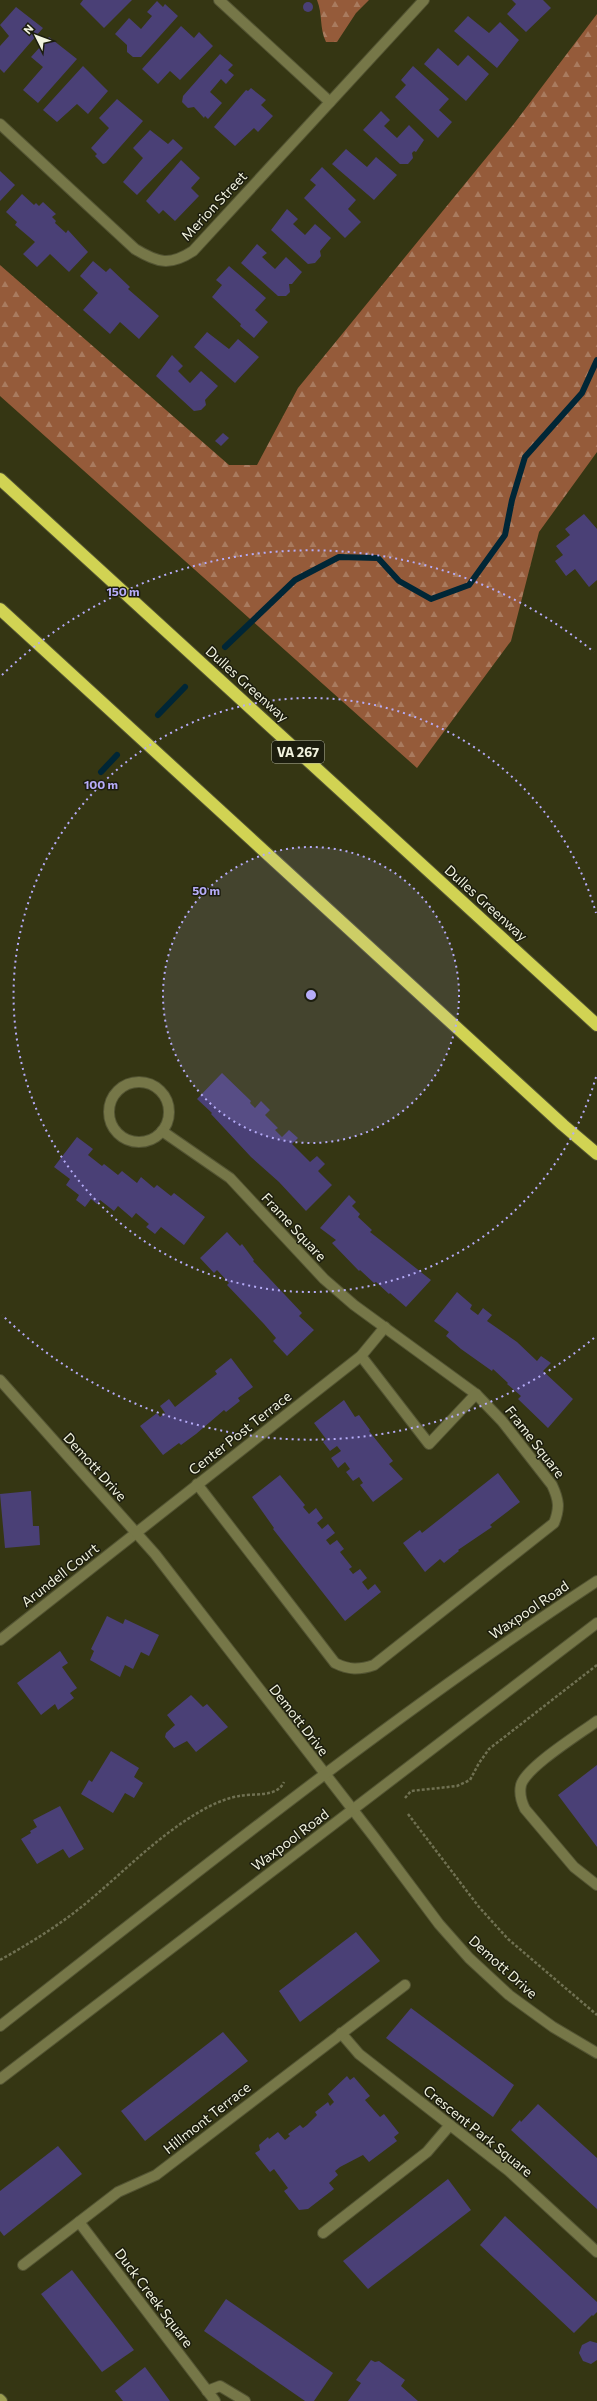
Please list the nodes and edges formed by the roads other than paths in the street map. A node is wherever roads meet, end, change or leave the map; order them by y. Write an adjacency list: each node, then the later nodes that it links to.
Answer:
1 (219, 0): 3 (street)
2 (424, 0): 3 (street, Merion Street)
3 (330, 102): 4 (street, Merion Street)
4 (0, 124)
5 (0, 479): 7 (highway, Dulles Greenway / VA 267)
6 (0, 609): 9 (highway)
7 (597, 1025)
8 (162, 1131): 8 (street); 10 (street, Frame Square)
9 (597, 1154)
10 (385, 1327): 11 (street, Center Post Terrace); 13 (street, Frame Square)
11 (361, 1356): 13 (street); 14 (street, Center Post Terrace)
12 (0, 1380): 15 (street, Demott Drive)
13 (476, 1394): 14 (street, Frame Square)
14 (198, 1484): 15 (street, Center Post Terrace)
15 (137, 1532): 18 (street, Arundell Court); 20 (street, Demott Drive)
16 (597, 1581): 20 (street, Waxpool Road)
17 (597, 1623): 21 (street, Waxpool Road)
18 (0, 1640)
19 (597, 1721): 22 (street)
20 (326, 1776): 21 (street, Demott Drive); 24 (street, Waxpool Road)
21 (352, 1810): 26 (street, Demott Drive); 27 (street, Waxpool Road)
22 (597, 1885)
23 (405, 1986): 25 (street, Hillmont Terrace)
24 (0, 2026)
25 (341, 2033): 28 (street, Crescent Park Square); 29 (street, Hillmont Terrace)
26 (597, 2053)
27 (0, 2079)
28 (450, 2125): 30 (street); 31 (street, Crescent Park Square)
29 (79, 2222): 32 (street, Hillmont Terrace); 33 (street, Duck Creek Square)
30 (323, 2233)
31 (597, 2252)
32 (23, 2265)
33 (207, 2391): 34 (street, Duck Creek Square); 35 (street)
34 (215, 2401)
35 (245, 2401)

